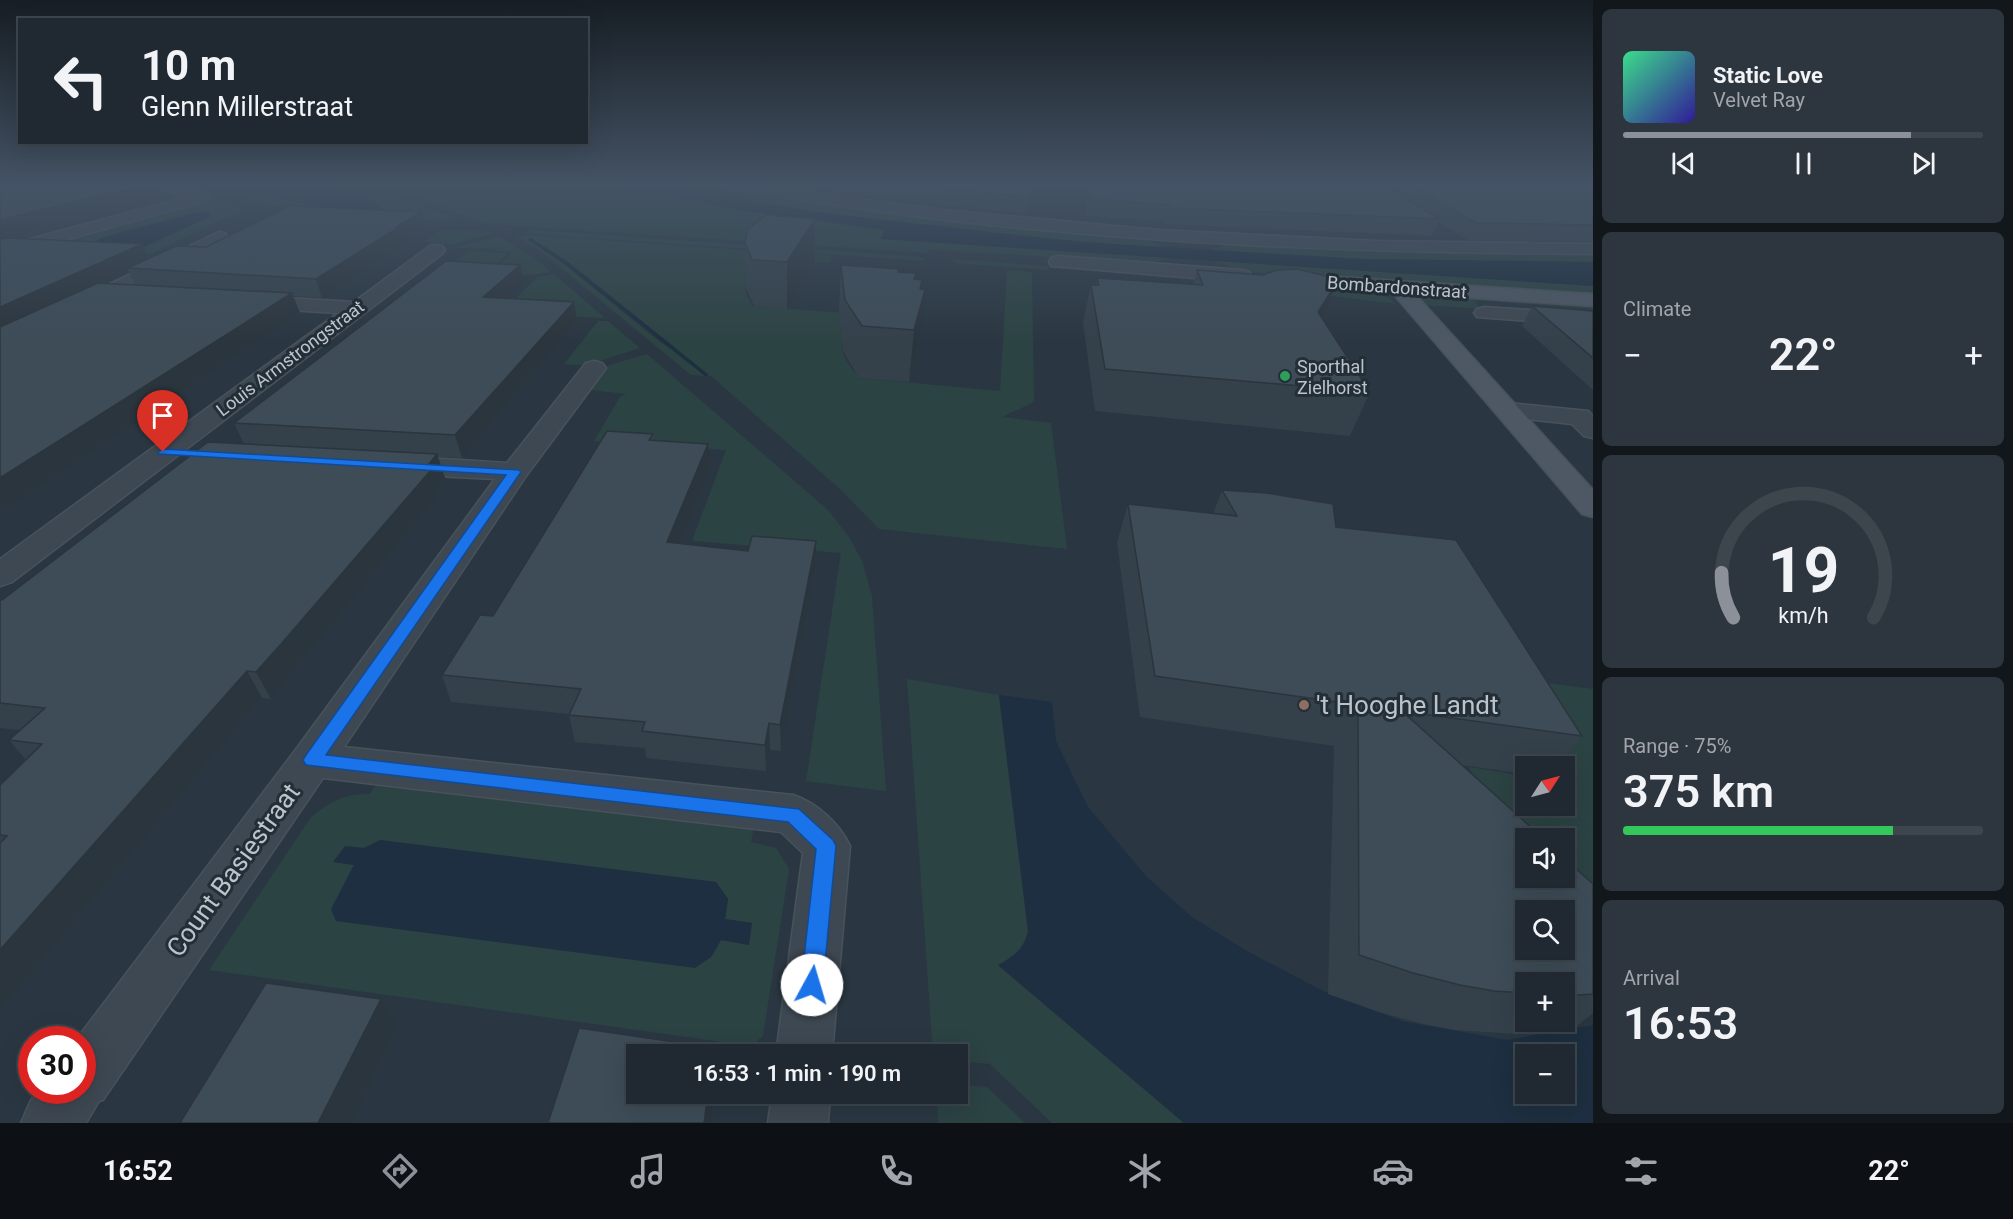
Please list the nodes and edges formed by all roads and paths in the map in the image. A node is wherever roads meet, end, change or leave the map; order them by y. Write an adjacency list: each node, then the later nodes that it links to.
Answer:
1 (57, 237): 8 (street)
2 (219, 237): 12 (street)
3 (1113, 237): 9 (street)
4 (1450, 237): 5 (street)
5 (1460, 247): 6 (street); 9 (street)
6 (1593, 249)
7 (436, 250): 16 (street, Louis Armstrongstraat)
8 (0, 253)
9 (1189, 254): 10 (street, Bombardonstraat); 11 (street, Bombardonstraat)
10 (1059, 262)
11 (1398, 287): 14 (street, Bombardonstraat); 21 (street)
12 (104, 294): 13 (street); 17 (street)
13 (139, 296)
14 (1593, 300)
15 (234, 301): 16 (street)
16 (358, 308): 23 (street, Louis Armstrongstraat)
17 (73, 310)
18 (1484, 313): 19 (street, Bombardonstraat)
19 (1593, 320)
20 (594, 368): 26 (street, Count Basiestraat)
21 (1509, 411): 22 (street); 27 (street)
22 (1593, 430)
23 (163, 452): 24 (street); 28 (street, Louis Armstrongstraat)
24 (209, 454)
25 (368, 464): 26 (street)
26 (515, 472): 29 (street, Count Basiestraat)
27 (1593, 508)
28 (0, 575)
29 (312, 760): 30 (street); 31 (street, Count Basiestraat)
30 (805, 1044)
31 (96, 1060)
32 (64, 1104): 34 (street)
33 (800, 1104): 35 (street)
34 (51, 1123)
35 (798, 1123)

